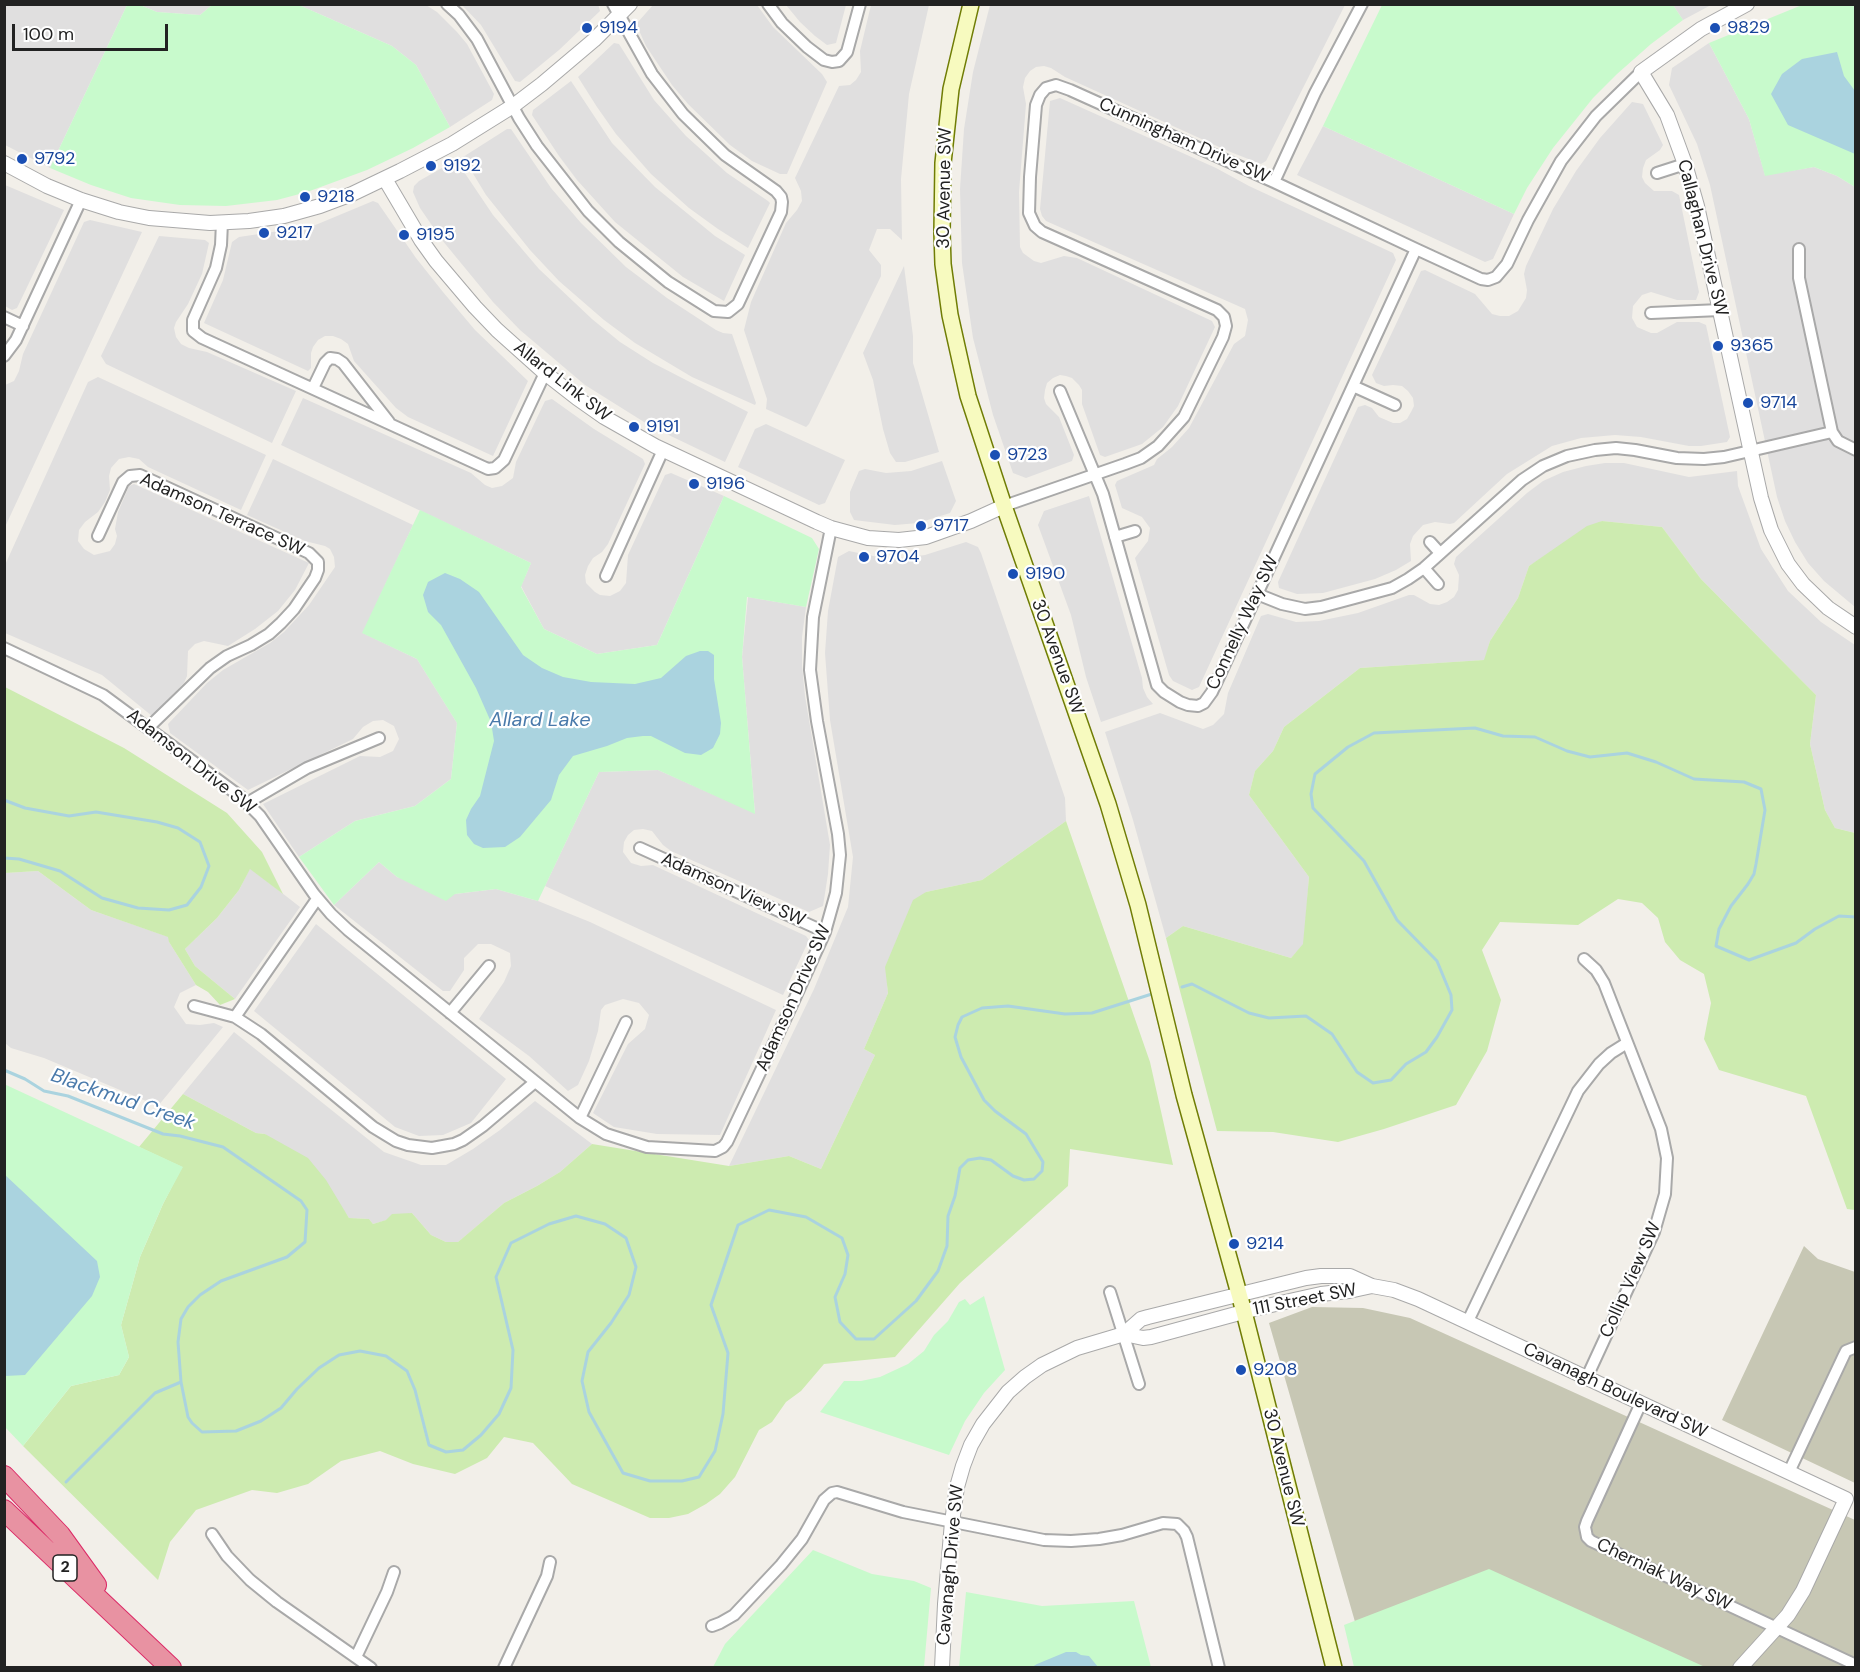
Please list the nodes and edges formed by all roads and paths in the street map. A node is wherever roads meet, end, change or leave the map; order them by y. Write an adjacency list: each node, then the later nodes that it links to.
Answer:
1 (447, 4): 10 (street)
2 (630, 4): 8 (street)
3 (768, 4): 4 (street)
4 (860, 4)
5 (970, 4): 36 (main road, 30 Avenue SW)
6 (1362, 4): 15 (street)
7 (1747, 4): 9 (street, Cunningham Drive SW)
8 (616, 10): 10 (street); 10 (street)
9 (1641, 72): 12 (street, Callaghan Drive SW); 18 (street, Cunningham Drive SW)
10 (513, 106): 14 (street)
11 (4, 163): 16 (street)
12 (1685, 164): 13 (street); 20 (street, Callaghan Drive SW)
13 (1657, 173)
14 (385, 179): 17 (street); 25 (street, Allard Link SW)
15 (1274, 182): 18 (street, Cunningham Drive SW); 35 (street, Cunningham Drive SW)
16 (81, 200): 17 (street); 23 (street)
17 (222, 222): 27 (street)
18 (1416, 249): 26 (street, Connelly Way SW)
19 (1799, 249): 31 (street)
20 (1720, 310): 21 (street); 34 (street, Callaghan Drive SW)
21 (1651, 313)
22 (4, 317): 23 (street)
23 (23, 326): 24 (street)
24 (4, 356)
25 (545, 373): 30 (street); 32 (street, Allard Link SW)
26 (1353, 386): 29 (street); 46 (street, Connelly Way SW)
27 (313, 388): 30 (street); 30 (street)
28 (1060, 391): 35 (street)
29 (1395, 405)
30 (391, 424)
31 (1832, 432): 33 (street); 34 (street)
32 (663, 450): 37 (street, Allard Link SW); 44 (street)
33 (1856, 450)
34 (1750, 451): 42 (street); 47 (street, Callaghan Drive SW)
35 (1094, 474): 36 (street, Cunningham Drive SW); 40 (street, Connelly Way SW)
36 (1004, 506): 37 (street, Allard Link SW); 66 (main road, 30 Avenue SW)
37 (831, 528): 54 (street, Adamson Drive SW)
38 (1135, 531): 40 (street)
39 (98, 536): 49 (street, Adamson Terrace SW)
40 (1115, 537): 46 (street, Connelly Way SW)
41 (1430, 542): 42 (street)
42 (1440, 554): 43 (street)
43 (1424, 568): 45 (street); 46 (street)
44 (606, 576)
45 (1438, 584)
46 (1257, 594)
47 (1856, 627)
48 (4, 648): 49 (street, Adamson Drive SW)
49 (149, 727): 51 (street, Adamson Drive SW)
50 (379, 738): 51 (street)
51 (247, 803): 53 (street, Adamson Drive SW)
52 (640, 848): 54 (street, Adamson View SW)
53 (317, 899): 58 (street, Adamson Drive SW); 59 (street)
54 (825, 932): 63 (street, Adamson Drive SW)
55 (1584, 959): 61 (street, Collip View SW)
56 (489, 966): 58 (street)
57 (194, 1006): 59 (street)
58 (450, 1013): 62 (street, Adamson Drive SW)
59 (236, 1017): 62 (street)
60 (626, 1022): 63 (street)
61 (1628, 1043): 68 (street); 71 (street, Collip View SW)
62 (535, 1082): 63 (street, Adamson Drive SW)
63 (580, 1118)
64 (1372, 1286): 66 (street, 111 Street SW); 67 (street, 111 Street SW); 68 (street, Cavanagh Boulevard SW)
65 (1110, 1292): 69 (street)
66 (1235, 1296): 67 (main road, 30 Avenue SW); 69 (street, Cavanagh Drive SW)
67 (1239, 1313): 69 (street, Cavanagh Drive SW); 92 (main road, 30 Avenue SW); 93 (main road, 30 Avenue SW)
68 (1468, 1321): 71 (street, Cavanagh Boulevard SW)
69 (1124, 1334): 72 (street); 78 (street, Cavanagh Drive SW)
70 (1856, 1347): 74 (street)
71 (1587, 1377): 73 (street, Cavanagh Boulevard SW)
72 (1139, 1384)
73 (1641, 1403): 74 (street, Cavanagh Boulevard SW); 84 (street, Cherniak Way SW)
74 (1789, 1472): 76 (street, Cavanagh Boulevard SW)
75 (4, 1476): 82 (highway)
76 (1851, 1501): 84 (street)
77 (4, 1510): 82 (highway, 2)
78 (952, 1522): 83 (street); 90 (street, Cavanagh Drive SW); 91 (street)
79 (212, 1534): 85 (street)
80 (549, 1563): 89 (street)
81 (394, 1572): 85 (street)
82 (126, 1626): 87 (highway, 2)
83 (712, 1626)
84 (1777, 1628): 86 (street); 94 (street)
85 (356, 1657): 88 (street)
86 (1856, 1665)
87 (171, 1668)
88 (371, 1668)
89 (504, 1668)
90 (942, 1668)
91 (1219, 1668)
92 (1325, 1668)
93 (1334, 1668)
94 (1740, 1668)

